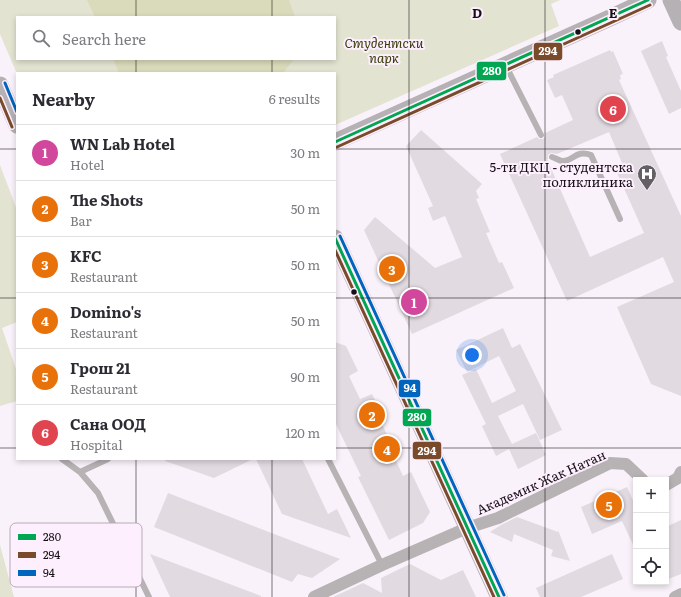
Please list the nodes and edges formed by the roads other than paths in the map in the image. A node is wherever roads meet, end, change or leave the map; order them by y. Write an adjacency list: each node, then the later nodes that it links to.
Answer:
1 (648, 0): 4 (street)
2 (671, 0): 3 (street)
3 (681, 22)
4 (505, 65): 7 (lane); 8 (street)
5 (0, 85): 6 (street)
6 (16, 123)
7 (541, 135)
8 (336, 142)
9 (552, 157): 10 (lane)
10 (620, 219)
11 (336, 240): 20 (street)
12 (63, 460): 15 (lane)
13 (106, 460): 15 (lane)
14 (329, 460): 21 (lane)
15 (80, 472): 19 (lane)
16 (681, 472): 18 (street)
17 (640, 477): 20 (street, Академик Жак Натан)
18 (669, 483)
19 (113, 523)
20 (467, 528): 21 (street, Академик Жак Натан); 26 (street)
21 (382, 564): 25 (street, Академик Жак Натан)
22 (142, 583): 24 (lane)
23 (681, 594): 27 (street)
24 (149, 597)
25 (314, 597)
26 (499, 597)
27 (675, 597)

